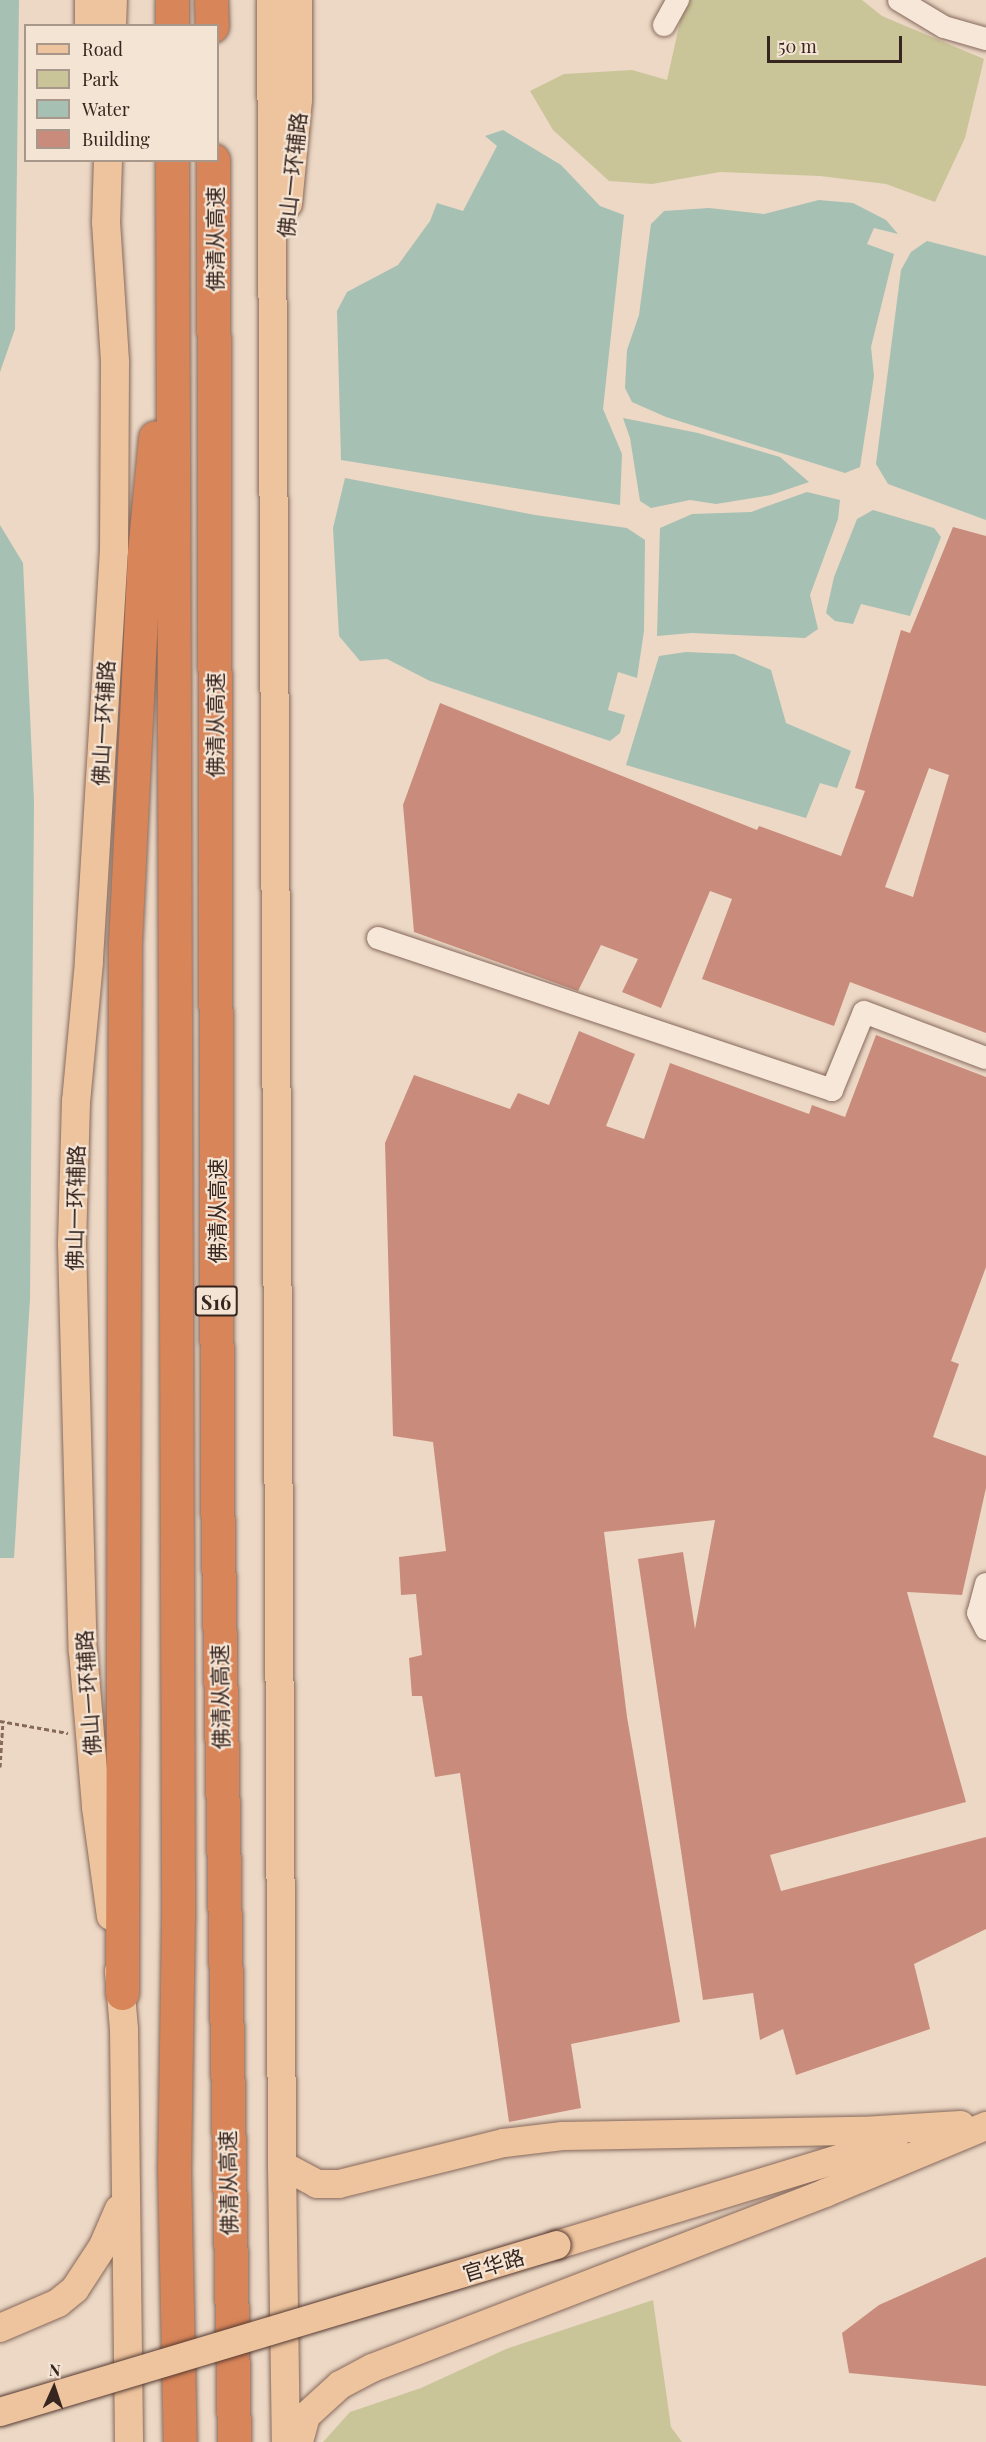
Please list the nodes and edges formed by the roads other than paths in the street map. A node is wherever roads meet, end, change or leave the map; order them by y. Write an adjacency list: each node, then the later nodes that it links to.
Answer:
1 (89, 0): 9 (main road)
2 (113, 0): 10 (main road)
3 (172, 0): 11 (highway)
4 (212, 0): 12 (highway)
5 (271, 0): 21 (main road)
6 (298, 0): 21 (main road, 佛山一环辅路)
7 (678, 0): 13 (lane)
8 (899, 0): 14 (lane)
9 (90, 24)
10 (112, 24)
11 (172, 24)
12 (212, 24)
13 (664, 25)
14 (986, 39)
15 (100, 162): 19 (main road, 佛山一环辅路)
16 (108, 162): 19 (main road, 佛山一环辅路)
17 (172, 162): 20 (highway, 佛清从高速 / S16)
18 (213, 162): 34 (highway, 佛清从高速 / S16)
19 (106, 222): 26 (main road, 佛山一环辅路)
20 (172, 258): 26 (highway); 33 (highway, 佛清从高速 / S16)
21 (273, 349): 28 (main road)
22 (378, 938): 23 (lane)
23 (986, 1058)
24 (986, 1584): 25 (lane)
25 (986, 1629)
26 (122, 1993): 29 (main road, 佛山一环辅路)
27 (978, 2123): 28 (main road); 31 (main road, 官华路, bridge); 36 (main road)
28 (282, 2165): 35 (main road)
29 (123, 2193): 30 (main road); 32 (main road)
30 (0, 2328)
31 (0, 2412)
32 (129, 2442)
33 (180, 2442)
34 (234, 2442)
35 (286, 2442)
36 (299, 2442)

